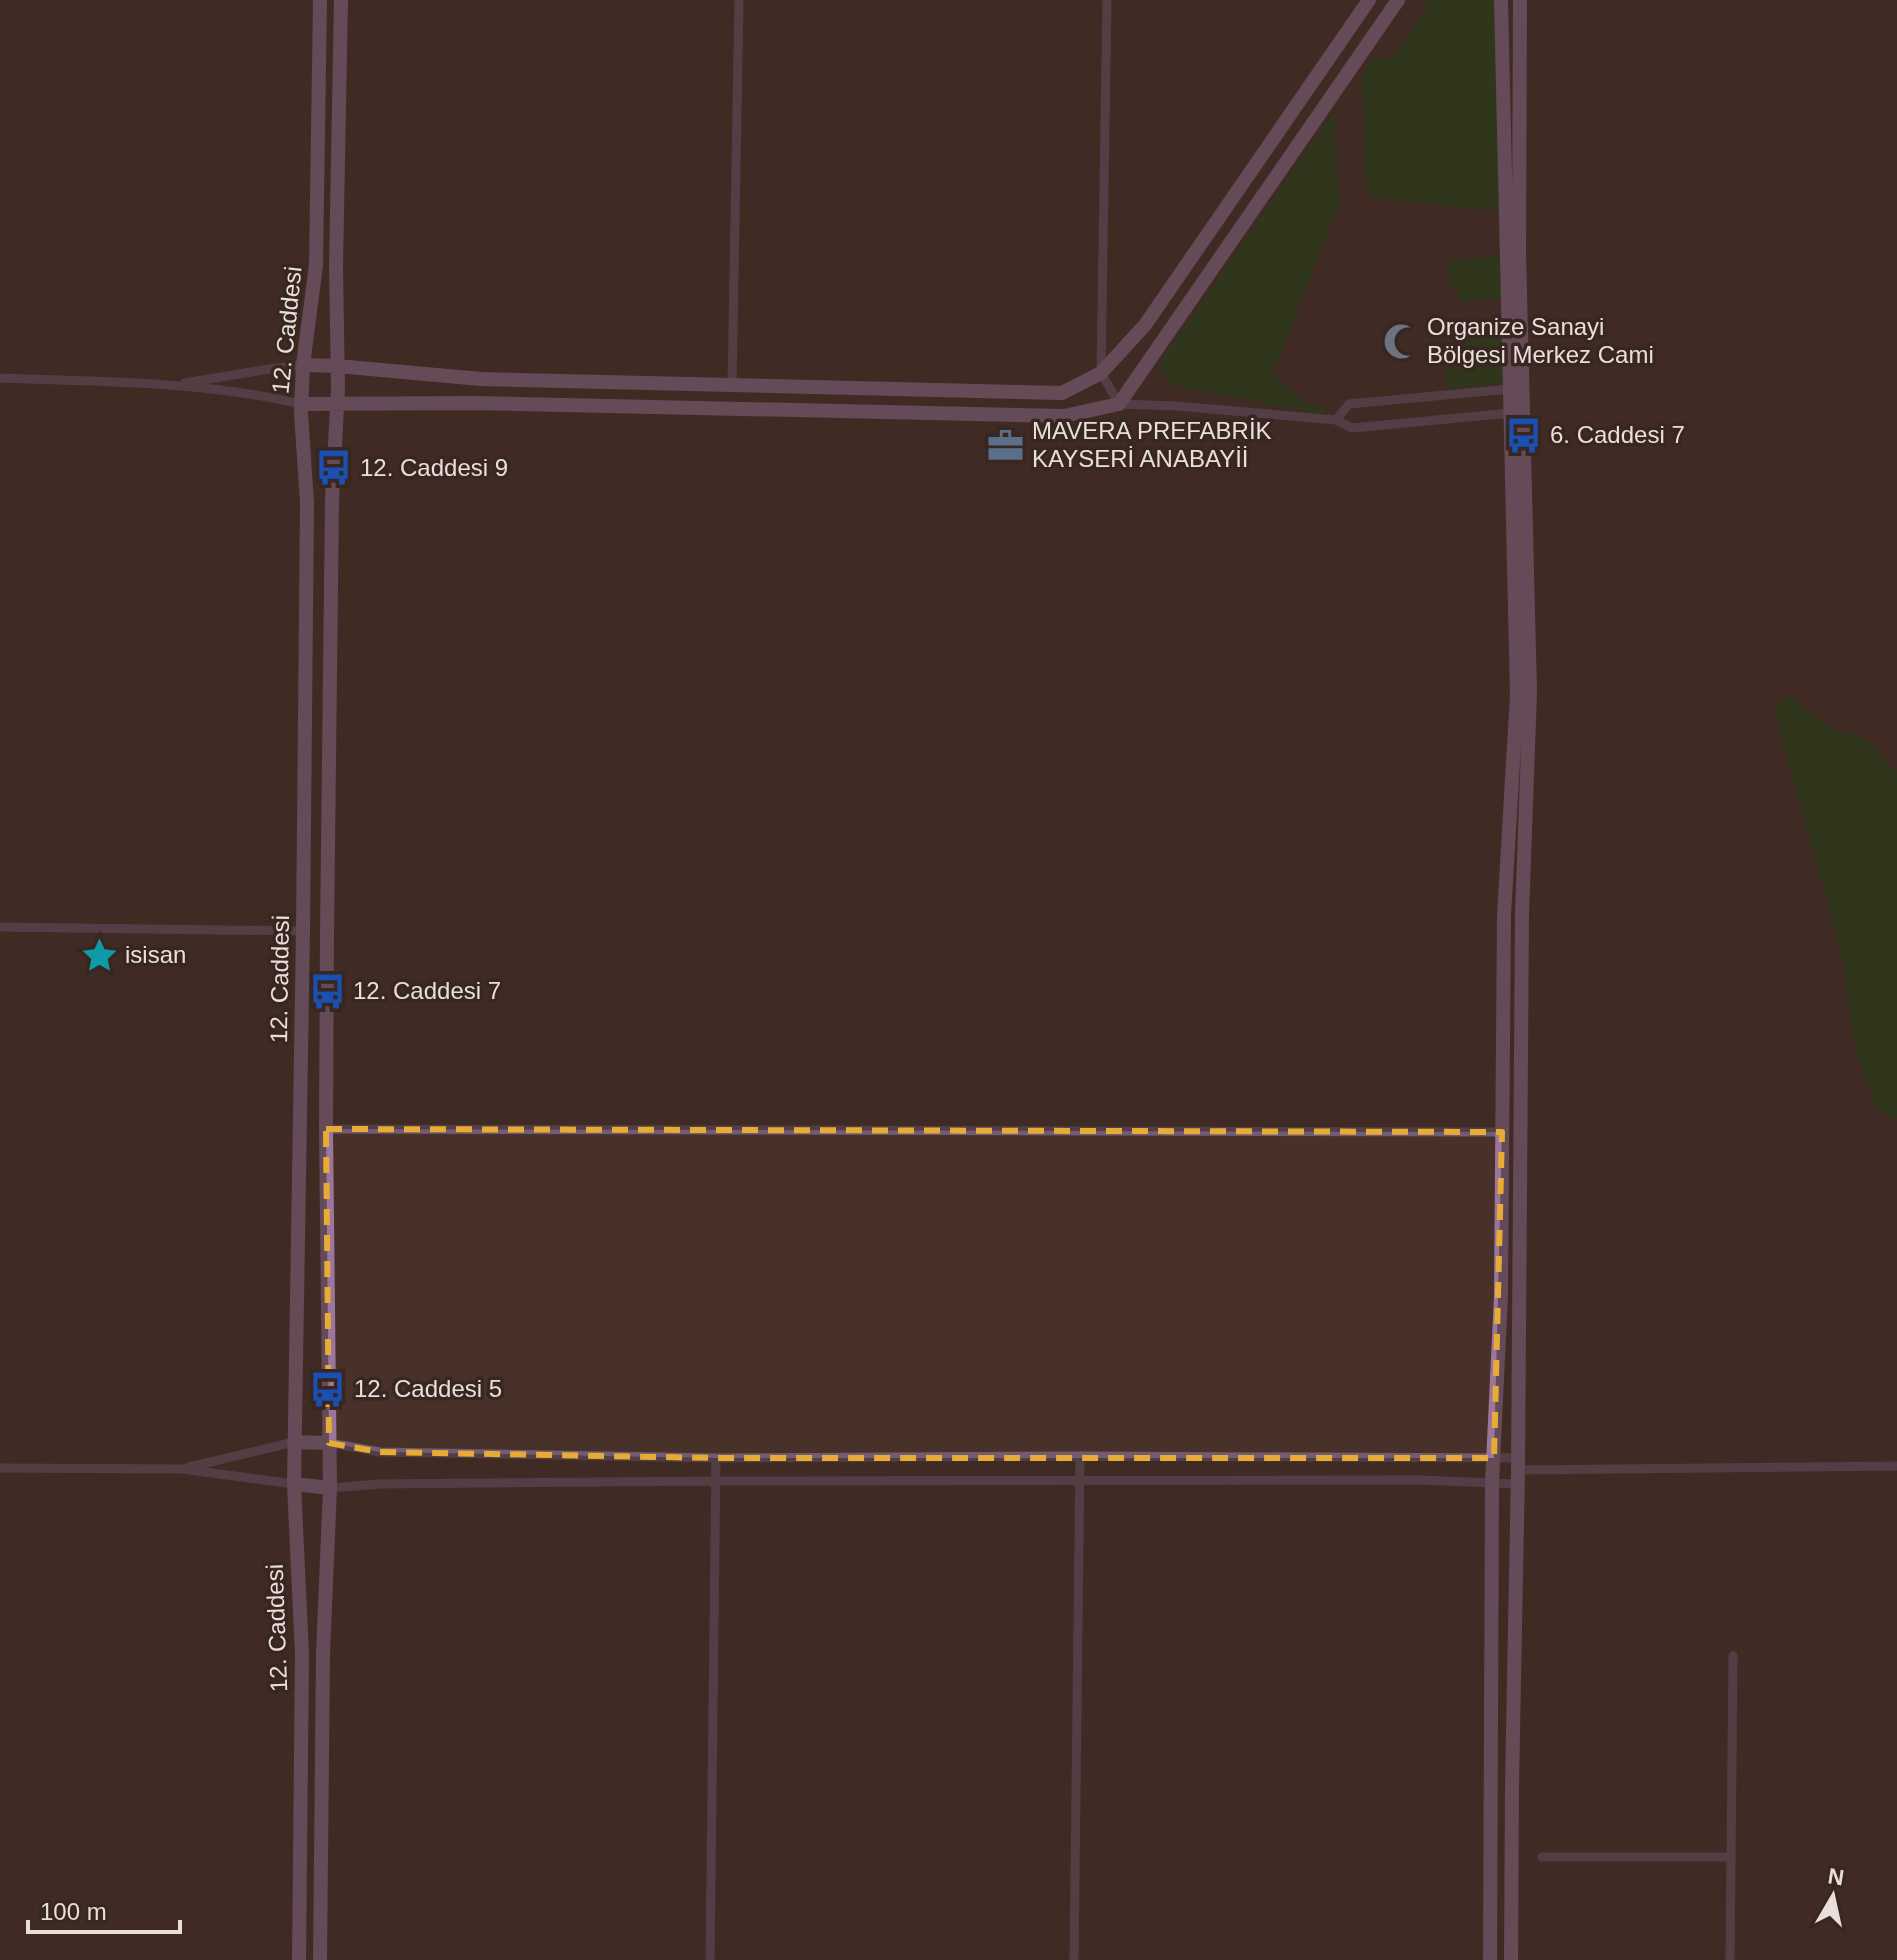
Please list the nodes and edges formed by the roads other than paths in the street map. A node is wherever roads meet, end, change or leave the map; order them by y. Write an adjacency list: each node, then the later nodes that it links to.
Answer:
1 (320, 0): 9 (street, 12. Caddesi)
2 (341, 0): 10 (street, 12. Caddesi)
3 (739, 0): 14 (street)
4 (1107, 0): 11 (street)
5 (1369, 0): 11 (street)
6 (1398, 0): 17 (street)
7 (1501, 0): 15 (street)
8 (1520, 0): 34 (street)
9 (303, 365): 10 (street); 13 (street); 16 (street, 12. Caddesi)
10 (337, 366): 14 (street); 18 (street, 12. Caddesi)
11 (1101, 373): 14 (street); 17 (street)
12 (0, 378): 13 (street)
13 (174, 385): 16 (street)
14 (732, 386): 19 (street)
15 (1510, 389): 20 (street); 21 (street)
16 (301, 404): 18 (street); 23 (street, 12. Caddesi)
17 (1119, 404): 19 (street); 21 (street)
18 (337, 405): 19 (street); 24 (street, 12. Caddesi)
19 (732, 407)
20 (1511, 413): 21 (street); 25 (street)
21 (1336, 420)
22 (0, 927): 23 (street)
23 (303, 931): 26 (street, 12. Caddesi)
24 (326, 1129): 25 (street); 27 (street, 12. Caddesi)
25 (1502, 1132): 30 (street)
26 (294, 1442): 27 (street); 33 (street); 38 (street, 12. Caddesi)
27 (329, 1443): 29 (street); 39 (street, 12. Caddesi)
28 (1080, 1456): 29 (street); 30 (street); 35 (street)
29 (716, 1458): 36 (street)
30 (1494, 1458): 34 (street); 37 (street)
31 (1897, 1466): 34 (street)
32 (0, 1468): 33 (street)
33 (182, 1469): 38 (street)
34 (1518, 1471): 37 (street); 42 (street)
35 (1080, 1480): 36 (street); 37 (street); 48 (street)
36 (716, 1481): 39 (street); 47 (street)
37 (1492, 1483): 41 (street)
38 (294, 1484): 39 (street); 45 (street, 12. Caddesi)
39 (330, 1488): 46 (street, 12. Caddesi)
40 (1733, 1656): 44 (street)
41 (1490, 1786): 42 (street); 49 (street)
42 (1512, 1786): 50 (street)
43 (1542, 1857): 44 (street)
44 (1731, 1857): 51 (street)
45 (299, 1960)
46 (320, 1960)
47 (710, 1960)
48 (1074, 1960)
49 (1490, 1960)
50 (1511, 1960)
51 (1730, 1960)

